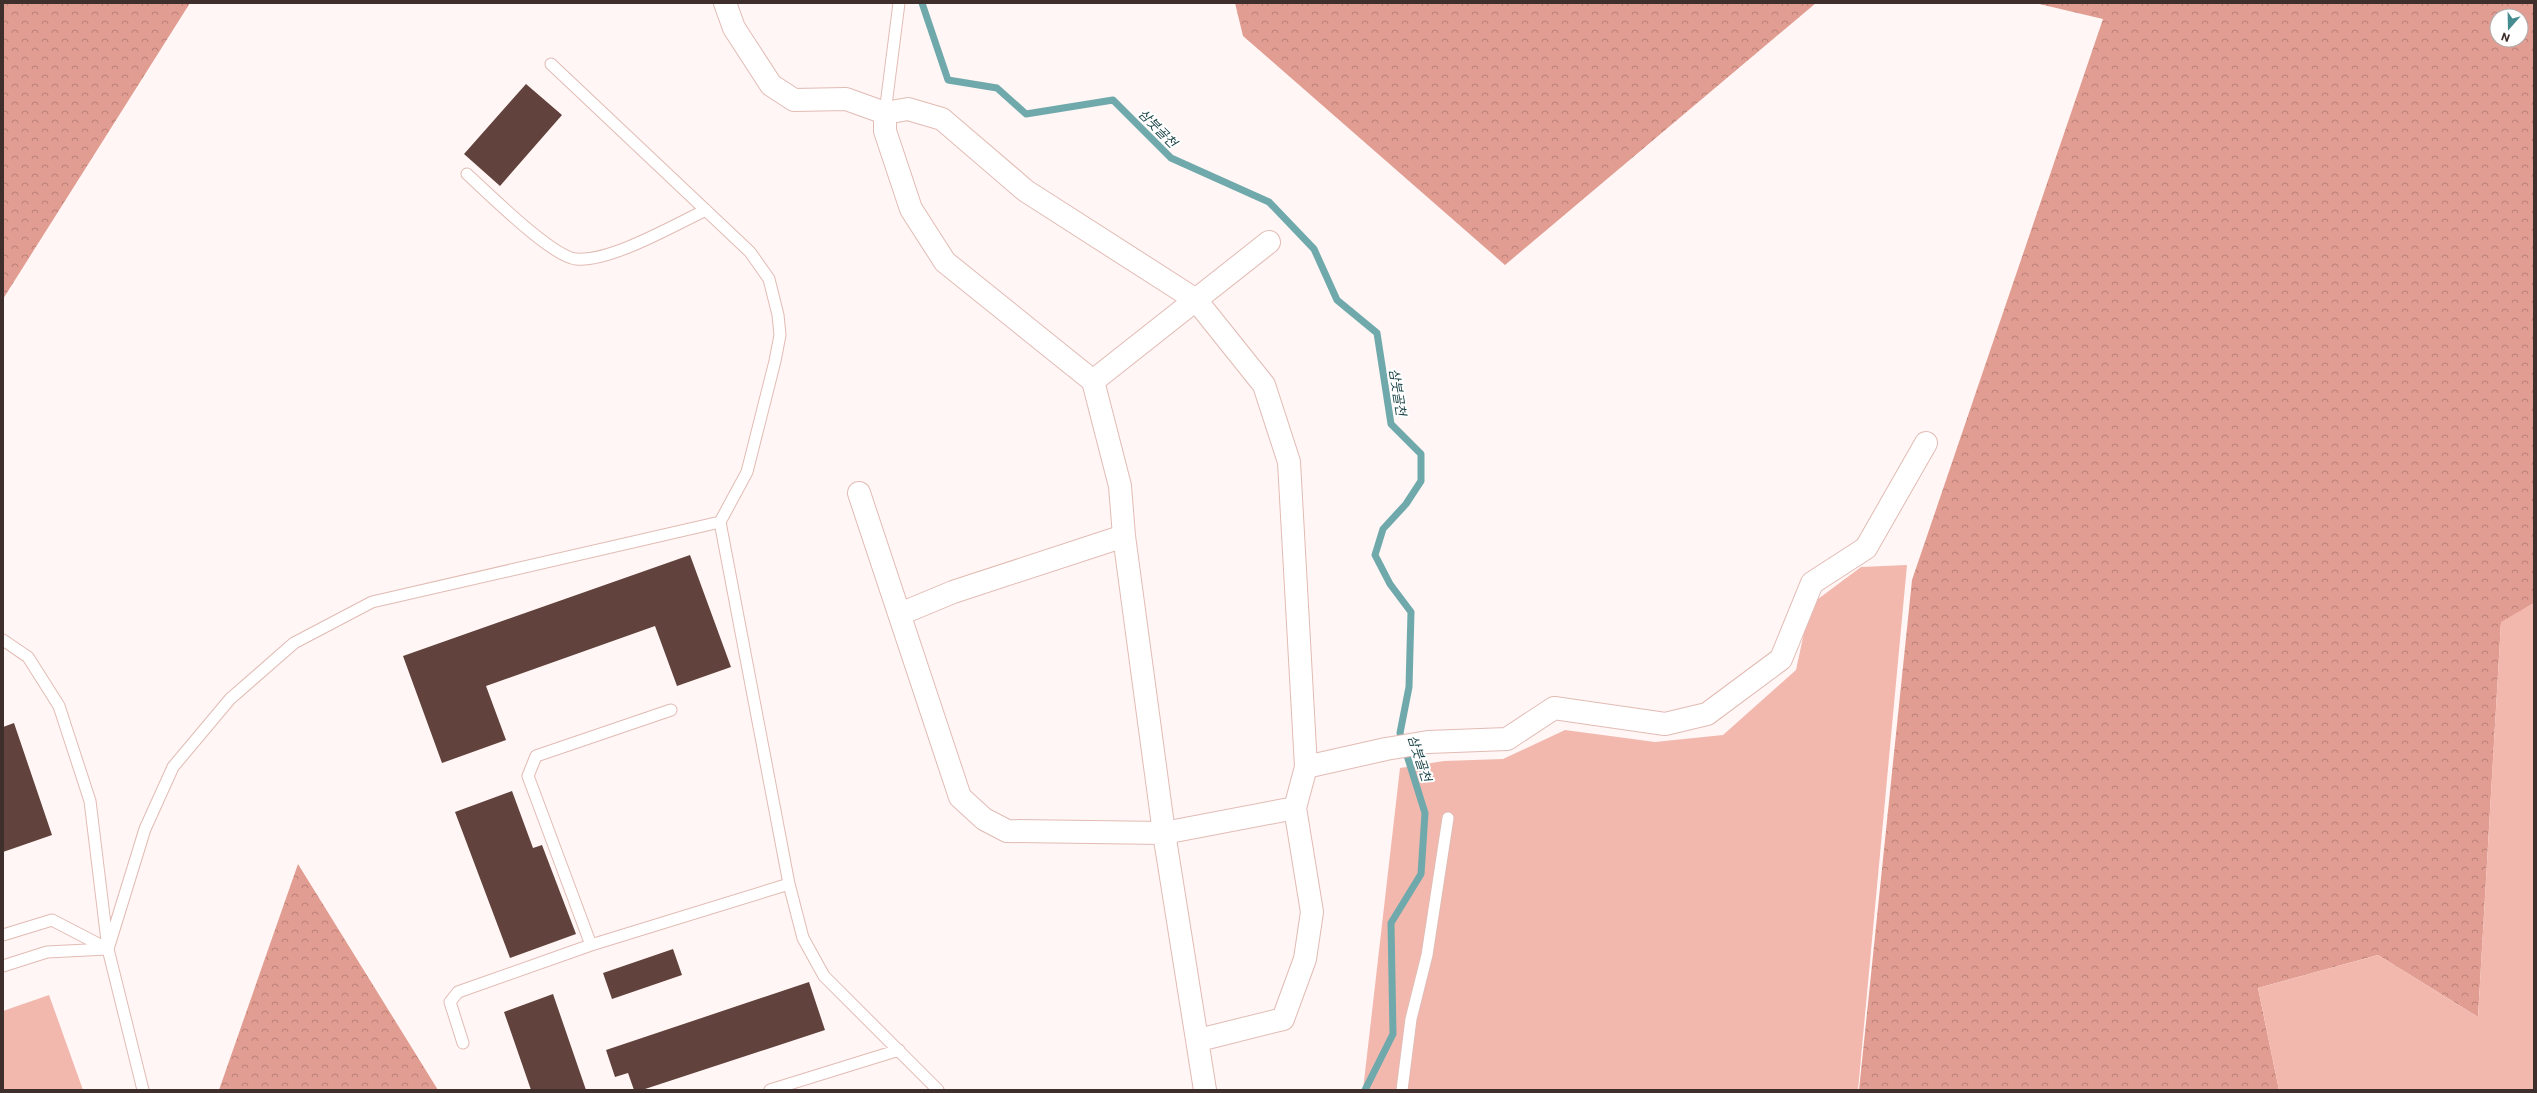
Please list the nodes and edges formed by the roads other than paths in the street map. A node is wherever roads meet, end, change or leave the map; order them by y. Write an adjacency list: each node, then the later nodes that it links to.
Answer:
1 (725, 3): 4 (street)
2 (899, 3): 4 (lane)
3 (551, 64): 6 (lane)
4 (884, 113): 8 (street); 9 (street)
5 (467, 174): 6 (lane)
6 (706, 210): 12 (lane)
7 (1269, 242): 8 (street)
8 (1196, 300): 9 (street); 17 (street)
9 (1093, 381): 13 (street)
10 (1926, 443): 17 (street)
11 (859, 494): 14 (street)
12 (720, 522): 21 (lane); 24 (lane)
13 (1124, 536): 14 (street); 20 (street)
14 (900, 614): 20 (street)
15 (3, 640): 24 (lane)
16 (671, 710): 23 (lane)
17 (1306, 767): 18 (street)
18 (1295, 808): 20 (street); 26 (street)
19 (1448, 818): 33 (lane)
20 (1164, 833): 26 (street)
21 (789, 884): 23 (lane); 28 (lane)
22 (3, 935): 24 (lane)
23 (591, 945): 27 (lane)
24 (108, 949): 25 (lane); 29 (lane)
25 (3, 966)
26 (1199, 1040): 32 (street)
27 (463, 1043)
28 (900, 1050): 30 (lane); 31 (lane)
29 (143, 1090)
30 (770, 1090)
31 (938, 1090)
32 (1205, 1090)
33 (1402, 1090)

